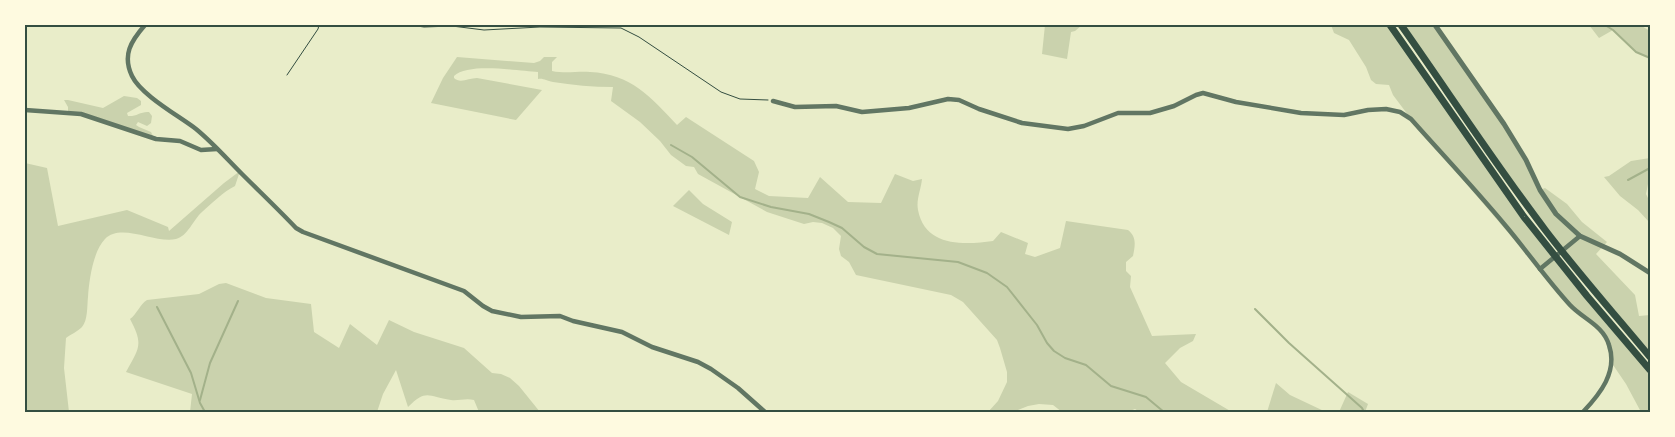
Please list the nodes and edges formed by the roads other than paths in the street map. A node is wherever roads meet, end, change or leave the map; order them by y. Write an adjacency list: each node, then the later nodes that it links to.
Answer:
1 (144, 25): 7 (street)
2 (1390, 25): 12 (highway)
3 (1401, 25): 11 (highway)
4 (1436, 25): 8 (street)
5 (773, 101): 9 (street)
6 (25, 110): 7 (street)
7 (217, 148): 13 (street)
8 (1580, 236): 9 (street); 10 (street)
9 (1542, 267): 14 (street)
10 (1650, 273)
11 (1650, 357)
12 (1650, 370)
13 (765, 412)
14 (1582, 412)

